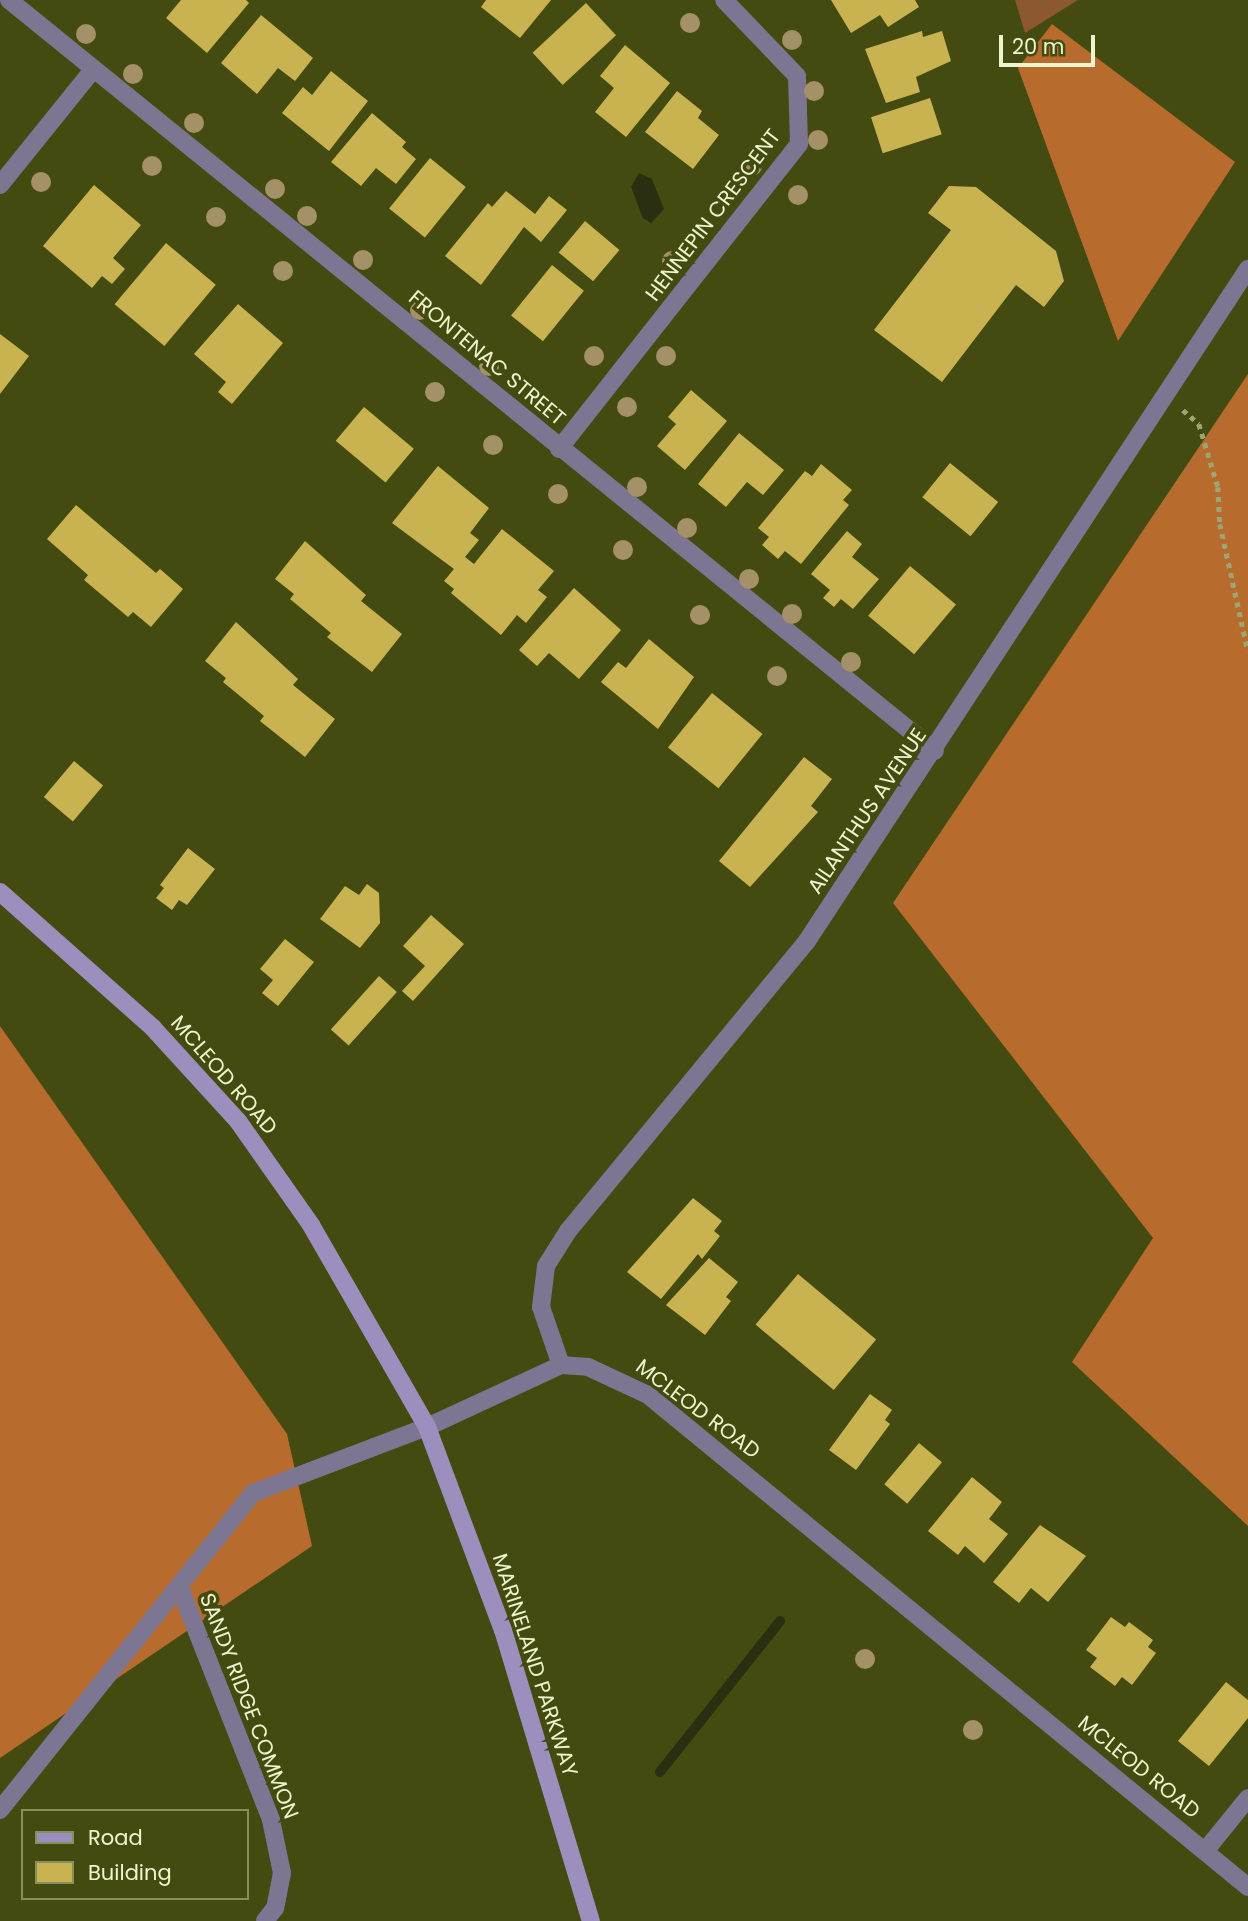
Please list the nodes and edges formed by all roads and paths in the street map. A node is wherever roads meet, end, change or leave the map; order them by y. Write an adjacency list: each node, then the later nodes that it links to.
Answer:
1 (9, 0): 3 (street, FRONTENAC STREET)
2 (724, 0): 7 (street, HENNEPIN CRESCENT)
3 (92, 71): 4 (street); 7 (street, FRONTENAC STREET)
4 (0, 185)
5 (1248, 269): 6 (street, AILANTHUS AVENUE)
6 (1166, 394): 8 (path); 9 (street, AILANTHUS AVENUE)
7 (559, 449): 9 (street, FRONTENAC STREET)
8 (1248, 651)
9 (935, 751): 11 (street, AILANTHUS AVENUE)
10 (0, 892): 12 (main road, MCLEOD ROAD)
11 (561, 1365): 12 (street); 16 (street, MCLEOD ROAD)
12 (427, 1427): 13 (street, SANDY RIDGE COMMON); 19 (main road, MARINELAND PARKWAY)
13 (179, 1586): 15 (street, SANDY RIDGE COMMON); 18 (street, SANDY RIDGE COMMON)
14 (1248, 1798): 16 (street)
15 (0, 1810)
16 (1205, 1851): 17 (street, MCLEOD ROAD)
17 (1248, 1887)
18 (265, 1921)
19 (591, 1921)

